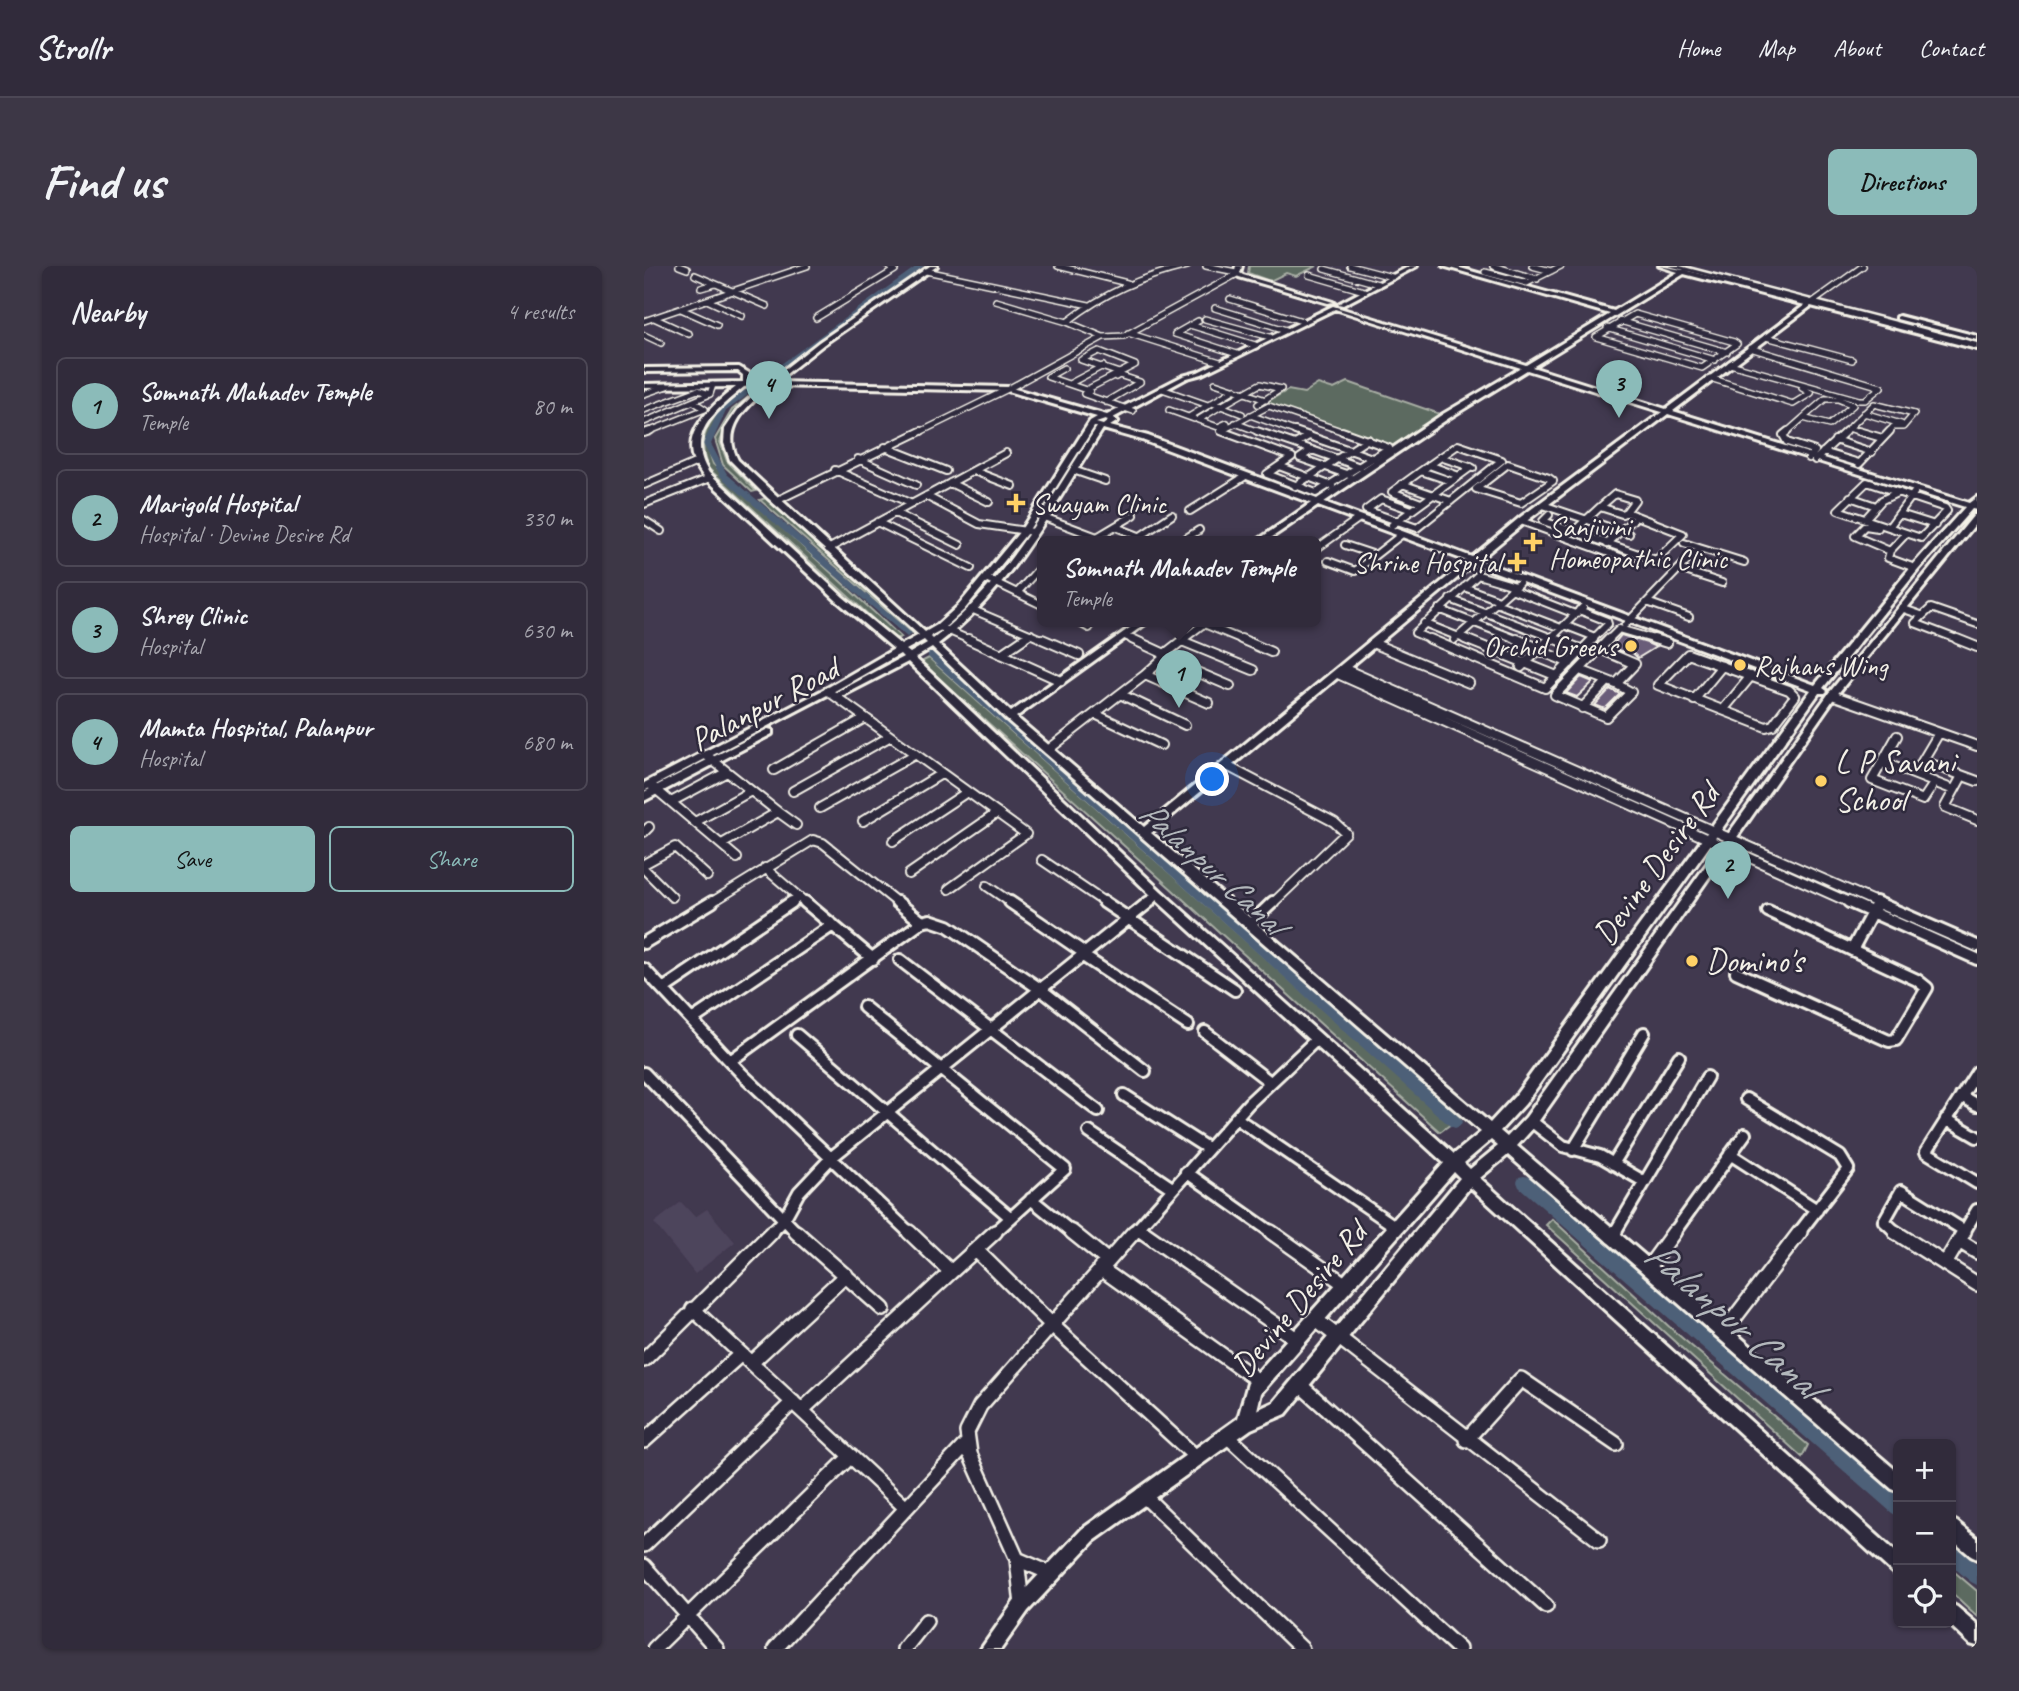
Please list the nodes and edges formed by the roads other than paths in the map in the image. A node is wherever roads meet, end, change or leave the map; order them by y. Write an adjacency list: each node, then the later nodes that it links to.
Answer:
1 (679, 266): 20 (street)
2 (807, 266): 37 (street)
3 (888, 266): 52 (street)
4 (934, 266): 22 (street)
5 (1058, 266): 26 (street)
6 (1093, 266): 26 (street)
7 (1206, 266): 23 (street)
8 (1350, 266): 30 (street)
9 (1415, 266): 30 (street)
10 (1446, 266): 31 (street)
11 (1493, 266): 24 (street); 31 (street)
12 (1518, 266): 24 (street)
13 (1560, 266): 25 (street)
14 (1662, 266): 19 (street)
15 (1672, 266): 19 (main road)
16 (1863, 266): 42 (street)
17 (1181, 267): 33 (street)
18 (1535, 267): 25 (street); 29 (street)
19 (1686, 268): 42 (main road); 48 (street)
20 (687, 269)
21 (1324, 269): 35 (street)
22 (926, 271): 43 (street); 104 (street)
23 (1237, 271): 44 (street); 66 (street)
24 (1509, 271): 29 (street); 31 (street)
25 (1551, 271): 32 (street)
26 (1082, 272): 33 (street)
27 (695, 275): 34 (street)
28 (1310, 275): 38 (street)
29 (1523, 275): 32 (street)
30 (1392, 277): 35 (street)
31 (1496, 277): 32 (street); 48 (street)
32 (1537, 279)
33 (1127, 283): 43 (street)
34 (715, 284): 36 (street); 37 (street)
35 (1378, 284): 38 (street)
36 (701, 288)
37 (732, 291): 40 (street); 45 (street)
38 (1363, 291): 44 (street)
39 (1230, 299): 54 (street)
40 (707, 300): 47 (street); 49 (street)
41 (996, 301): 58 (street)
42 (1814, 301): 71 (street); 74 (main road)
43 (1089, 305): 58 (street)
44 (1333, 305): 50 (street); 54 (street)
45 (767, 306)
46 (1215, 308): 63 (street)
47 (681, 309): 51 (street); 60 (street)
48 (1614, 313): 57 (street)
49 (742, 316)
50 (1366, 316): 89 (street)
51 (654, 318): 55 (street); 65 (street)
52 (816, 318)
53 (1205, 319): 70 (street)
54 (1305, 320): 63 (street)
55 (644, 321)
56 (1198, 321): 61 (street)
57 (1600, 321): 62 (street); 89 (street)
58 (1067, 322): 69 (street)
59 (1672, 324): 62 (street); 64 (street); 68 (street)
60 (717, 325)
61 (1190, 325): 75 (street); 79 (street)
62 (1613, 325): 64 (street); 76 (street); 78 (street)
63 (1286, 330): 70 (street)
64 (1660, 332): 73 (street)
65 (689, 334)
66 (1128, 334): 69 (street); 83 (street)
67 (644, 335): 72 (street)
68 (1710, 335): 73 (street); 80 (street)
69 (1103, 337): 86 (street)
70 (1270, 337): 75 (street)
71 (1766, 337): 77 (street); 82 (street)
72 (661, 343)
73 (1698, 343): 80 (street)
74 (1977, 343)
75 (1255, 345): 79 (street)
76 (1662, 345): 78 (street); 80 (street)
77 (1751, 348): 84 (street); 85 (street)
78 (1650, 353): 80 (street)
79 (1237, 354): 83 (street)
80 (1720, 356): 85 (street)
81 (1119, 358): 88 (street); 88 (street); 92 (street)
82 (1852, 359)
83 (1220, 362): 93 (street)
84 (1798, 362): 87 (street); 96 (street)
85 (1731, 363): 96 (street); 97 (street); 97 (street)
86 (1053, 365): 90 (street); 108 (street)
87 (1815, 366): 94 (street); 100 (street)
88 (1102, 367): 92 (street); 95 (street)
89 (1527, 367): 128 (street); 169 (street)
90 (1064, 368): 95 (street); 102 (street)
91 (644, 370): 104 (street)
92 (1119, 373): 99 (street)
93 (1200, 373): 107 (street)
94 (1839, 373): 98 (street); 109 (street)
95 (1086, 375): 99 (street); 102 (street)
96 (1777, 377): 100 (street)
97 (1710, 378): 128 (street)
98 (1858, 379): 114 (street); 114 (street)
99 (1103, 381): 102 (street)
100 (1794, 382): 109 (street)
101 (1215, 383): 110 (street)
102 (1069, 384)
103 (713, 385): 104 (street); 106 (street); 112 (street)
104 (754, 385): 108 (street); 125 (street); 209 (street)
105 (644, 386): 106 (street)
106 (667, 386): 111 (street)
107 (1170, 388): 113 (street); 116 (street); 126 (street)
108 (1008, 389): 122 (street); 159 (street)
109 (1820, 389): 114 (street)
110 (1239, 393): 119 (street); 119 (street); 121 (street); 123 (street)
111 (644, 394)
112 (710, 394): 115 (street); 117 (street)
113 (1196, 395): 116 (street); 121 (street)
114 (1840, 395)
115 (673, 399): 120 (street); 124 (street)
116 (1189, 399): 121 (street)
117 (694, 402): 120 (street); 141 (street)
118 (1106, 402): 118 (street); 126 (street)
119 (1263, 402): 130 (street)
120 (685, 405): 131 (street)
121 (1212, 405): 123 (street); 133 (street); 137 (street); 138 (street)
122 (1060, 406): 136 (street); 142 (street)
123 (1221, 406): 130 (street)
124 (645, 410): 131 (street)
125 (712, 410): 149 (street); 171 (street)
126 (1129, 410): 136 (street)
127 (1169, 410): 133 (street)
128 (1665, 411): 170 (street); 201 (street)
129 (1864, 413): 143 (street); 143 (street); 146 (street)
130 (1242, 414): 138 (street)
131 (660, 415): 140 (street); 141 (street)
132 (1250, 415): 134 (street); 138 (street); 139 (street)
133 (1189, 417): 137 (street)
134 (1304, 418): 145 (street); 148 (street)
135 (1802, 418): 135 (street); 170 (street)
136 (1110, 420): 142 (street); 144 (street); 152 (street)
137 (1198, 420): 138 (street)
138 (1235, 420): 147 (street); 157 (street)
139 (1269, 421): 145 (street); 147 (street)
140 (644, 422)
141 (673, 422): 149 (street)
142 (1092, 423): 144 (street); 172 (street)
143 (1905, 425): 153 (street)
144 (1103, 427): 152 (street); 177 (street)
145 (1287, 428): 151 (street)
146 (1849, 428): 153 (street); 155 (street)
147 (1254, 430): 150 (street)
148 (1342, 431): 154 (street); 156 (street)
149 (645, 432)
150 (1273, 436): 157 (street); 158 (street)
151 (1309, 436): 156 (street); 158 (street)
152 (1145, 438): 187 (street)
153 (1882, 438): 163 (street)
154 (1368, 439): 161 (street); 169 (street)
155 (1835, 440): 162 (street); 163 (street)
156 (1325, 441): 161 (street)
157 (1258, 444): 165 (street)
158 (1295, 444): 160 (street)
159 (885, 447): 167 (street); 181 (street)
160 (1312, 450): 165 (street); 168 (street)
161 (1350, 450): 168 (street); 169 (street)
162 (1823, 452): 170 (street); 173 (street)
163 (1872, 452): 173 (street)
164 (1006, 453): 182 (street)
165 (1296, 457): 175 (street); 176 (street)
166 (1440, 457): 174 (street); 179 (street); 185 (street)
167 (858, 459): 180 (street); 196 (street)
168 (1337, 459): 176 (street); 178 (street)
169 (1376, 459): 178 (street); 213 (street)
170 (1812, 459): 184 (street)
171 (697, 462): 189 (street); 195 (street)
172 (1066, 462): 177 (street); 203 (street)
173 (1859, 464): 184 (street)
174 (1429, 465): 183 (street); 190 (street)
175 (1279, 466): 188 (street); 197 (street)
176 (1325, 466): 186 (street); 188 (street)
177 (1074, 467): 191 (street); 203 (street)
178 (1360, 467): 186 (street)
179 (1471, 467): 185 (street); 190 (street)
180 (835, 470): 209 (street); 214 (street)
181 (946, 471)
182 (974, 471): 193 (street); 199 (street)
183 (1421, 471): 190 (street); 194 (street)
184 (1851, 471): 202 (street)
185 (1487, 473): 198 (street)
186 (1349, 475): 200 (street)
187 (1244, 477): 204 (street); 220 (street)
188 (1309, 477): 197 (street); 200 (street)
189 (710, 478): 211 (street); 316 (street)
190 (1455, 479): 198 (street); 206 (street)
191 (1105, 481)
192 (1553, 481): 192 (street); 201 (street)
193 (950, 484): 207 (street); 212 (street)
194 (1402, 484): 206 (street); 217 (street)
195 (644, 485)
196 (916, 485)
197 (1296, 485): 200 (street); 204 (street)
198 (1471, 485): 210 (street)
199 (1013, 486)
200 (1332, 486)
201 (1567, 486): 215 (street)
202 (1901, 490): 205 (street); 208 (street); 216 (street)
203 (1056, 491): 224 (street)
204 (1285, 492): 213 (street)
205 (1913, 494): 219 (street); 223 (street); 237 (street)
206 (1433, 495): 210 (street); 217 (street)
207 (926, 496): 214 (street); 243 (street)
208 (1850, 497): 216 (street); 231 (street)
209 (776, 501): 261 (street)
210 (1451, 501): 227 (street)
211 (645, 502)
212 (989, 502)
213 (1314, 503): 230 (street); 252 (street)
214 (912, 504): 222 (street)
215 (1543, 505): 233 (street); 236 (street)
216 (1876, 506): 231 (street)
217 (1416, 507): 227 (street); 235 (street); 235 (street)
218 (1601, 507): 221 (street); 221 (street); 233 (street)
219 (1975, 508): 259 (street, Devine Desire Rd); 282 (street, Devine Desire Rd)
220 (1191, 511)
221 (1626, 512): 229 (street)
222 (895, 513): 234 (street); 256 (street)
223 (1900, 514): 237 (street); 239 (street)
224 (1041, 515): 243 (street); 244 (street); 248 (street)
225 (1134, 515): 238 (street)
226 (1172, 515): 250 (street)
227 (1433, 515): 235 (street)
228 (1549, 515): 245 (street)
229 (1637, 516): 246 (street); 255 (street)
230 (1358, 519): 240 (street); 257 (street)
231 (1865, 519): 239 (street)
232 (644, 520): 242 (street)
233 (1587, 520): 245 (street); 246 (street)
234 (877, 522): 261 (street); 269 (street)
235 (1396, 522): 240 (street)
236 (1521, 522): 266 (street); 267 (street)
237 (1935, 525): 239 (street)
238 (1116, 527): 249 (street); 250 (street)
239 (1889, 527)
240 (1386, 529): 247 (street)
241 (1199, 530): 251 (street)
242 (661, 531)
243 (1024, 531): 244 (street); 262 (street)
244 (1035, 532): 262 (street)
245 (1573, 532): 255 (street)
246 (1625, 533): 255 (street)
247 (1401, 535): 264 (street); 267 (street)
248 (1094, 536)
249 (1099, 536)
250 (1140, 536)
251 (1190, 536)
252 (1267, 536)
253 (1904, 537): 259 (street); 263 (street); 263 (street)
254 (1684, 542): 260 (street)
255 (1607, 544)
256 (960, 545)
257 (1321, 545)
258 (1345, 545): 264 (street)
259 (1934, 547): 270 (street, Devine Desire Rd)
260 (1699, 548): 268 (street); 271 (street)
261 (828, 549): 305 (street)
262 (1014, 551): 273 (street)
263 (1890, 551): 270 (street)
264 (1376, 555): 265 (street)
265 (1328, 561)
266 (1631, 561)
267 (1473, 562): 275 (street); 309 (street)
268 (1744, 562)
269 (971, 568)
270 (1915, 568): 336 (street, Devine Desire Rd)
271 (1679, 569): 274 (street); 280 (street)
272 (1037, 571): 277 (street)
273 (991, 581): 277 (street); 283 (street); 298 (street)
274 (1722, 583)
275 (1516, 585): 276 (street); 279 (street); 284 (street); 284 (street)
276 (1464, 587): 278 (street); 279 (street)
277 (1017, 593): 281 (street)
278 (1450, 599): 285 (street); 286 (street)
279 (1497, 601): 286 (street); 294 (street)
280 (1647, 602): 288 (street); 292 (street)
281 (1037, 603)
282 (1901, 608): 287 (street); 339 (street, Devine Desire Rd)
283 (971, 609): 298 (street); 299 (street)
284 (1580, 609): 292 (street); 294 (street); 303 (street)
285 (1439, 610): 290 (street); 291 (street)
286 (1485, 613): 291 (street); 304 (street)
287 (1921, 615): 289 (street); 300 (street)
288 (1689, 617)
289 (1957, 617): 293 (street); 300 (street)
290 (1424, 622): 302 (street); 310 (street)
291 (1474, 622): 302 (street); 312 (street)
292 (1626, 624): 308 (street); 313 (street); 322 (street)
293 (1977, 624): 307 (street)
294 (1562, 626): 303 (street); 304 (street)
295 (1137, 627): 301 (street)
296 (1200, 627): 306 (street)
297 (1214, 627): 315 (street)
298 (944, 629): 305 (street); 317 (street)
299 (1031, 634): 317 (street); 318 (street)
300 (1941, 634): 307 (street)
301 (1125, 636): 319 (street); 332 (street)
302 (1458, 636): 310 (street); 320 (street)
303 (1595, 637): 314 (street)
304 (1550, 638): 312 (street); 314 (street)
305 (931, 639): 316 (street); 345 (street)
306 (1182, 641): 319 (street); 324 (street)
307 (1961, 641): 311 (street)
308 (1667, 643)
309 (1375, 644): 326 (street); 334 (street)
310 (1446, 647): 328 (street)
311 (1977, 647)
312 (1539, 649): 320 (street); 321 (street)
313 (1600, 649): 325 (street); 333 (street)
314 (1583, 650): 321 (street)
315 (1271, 652)
316 (905, 654): 337 (street, Palanpur Road); 393 (street)
317 (1001, 654): 332 (street)
318 (1079, 655)
319 (1166, 656): 329 (street); 335 (street)
320 (1524, 663): 328 (street); 330 (street)
321 (1570, 663): 330 (street)
322 (1746, 663): 327 (street); 336 (street)
323 (1722, 666): 327 (street); 340 (street); 340 (street)
324 (1253, 670)
325 (1580, 670): 333 (street); 342 (street)
326 (1342, 672): 358 (street); 380 (street)
327 (1738, 672): 331 (street)
328 (1513, 674): 330 (street)
329 (1145, 675): 338 (street); 341 (street)
330 (1557, 676)
331 (1751, 676): 343 (street); 343 (street)
332 (1061, 681): 345 (street)
333 (1612, 682): 342 (street); 342 (street)
334 (1469, 683)
335 (1230, 687)
336 (1817, 689): 339 (street); 380 (street, Devine Desire Rd)
337 (832, 693): 346 (street); 355 (street)
338 (1120, 694): 344 (street); 347 (street)
339 (1832, 695): 348 (street); 382 (street, Devine Desire Rd)
340 (1694, 699): 343 (street)
341 (1209, 703)
342 (1582, 708)
343 (1723, 710)
344 (1095, 714): 351 (street); 353 (street)
345 (1010, 717): 353 (street)
346 (863, 719): 350 (street); 359 (street)
347 (1185, 725)
348 (1939, 733): 352 (street); 356 (street)
349 (1897, 736): 357 (street)
350 (889, 737): 354 (street); 369 (street)
351 (1161, 745)
352 (1977, 746)
353 (1048, 750): 379 (street)
354 (914, 755): 361 (street); 372 (street)
355 (710, 758): 360 (street); 367 (street)
356 (1923, 761): 362 (street); 363 (street)
357 (1882, 762): 362 (street); 365 (street)
358 (1227, 766): 379 (street); 400 (street)
359 (774, 770)
360 (727, 772): 368 (street); 371 (street)
361 (941, 774): 370 (street); 376 (street)
362 (1915, 775): 365 (street)
363 (1962, 776): 364 (street); 366 (street)
364 (1977, 781)
365 (1935, 782): 366 (street)
366 (1954, 790): 375 (street)
367 (647, 791): 371 (street)
368 (751, 791): 373 (street); 377 (street)
369 (793, 791)
370 (967, 792): 374 (street); 381 (street)
371 (671, 802): 377 (street)
372 (820, 808)
373 (778, 812): 378 (street); 383 (street)
374 (997, 813): 389 (street); 392 (street)
375 (1977, 820)
376 (863, 821)
377 (695, 822): 383 (street)
378 (796, 825)
379 (1144, 833): 400 (street)
380 (1712, 834): 382 (street); 440 (street, Devine Desire Rd)
381 (893, 841)
382 (1729, 842): 396 (street); 438 (street, Devine Desire Rd)
383 (722, 844): 384 (street)
384 (737, 858)
385 (1042, 860): 398 (street)
386 (644, 864): 390 (street)
387 (765, 868): 395 (street); 399 (street); 402 (street)
388 (644, 869): 394 (street)
389 (909, 874)
390 (707, 876)
391 (986, 886): 405 (street)
392 (948, 889)
393 (1157, 894): 398 (street); 421 (street)
394 (672, 897)
395 (799, 897): 401 (street); 411 (street)
396 (1875, 907): 403 (street); 404 (street); 407 (street)
397 (1768, 911): 404 (street)
398 (1130, 920): 405 (street); 413 (street)
399 (922, 922): 406 (street); 412 (street)
400 (1250, 924): 440 (street)
401 (834, 925): 406 (street); 415 (street)
402 (644, 943)
403 (1977, 946)
404 (1852, 950): 410 (street)
405 (1085, 955): 412 (street); 416 (street)
406 (873, 959): 423 (street)
407 (1977, 959)
408 (901, 960): 417 (street)
409 (644, 969): 411 (street)
410 (1736, 972)
411 (663, 989): 415 (street)
412 (1040, 989): 417 (street); 425 (street)
413 (1235, 990)
414 (864, 1007): 424 (street)
415 (692, 1020): 423 (street)
416 (1188, 1025)
417 (993, 1030): 424 (street); 434 (street)
418 (1205, 1032): 429 (street)
419 (1644, 1033): 445 (street)
420 (797, 1035): 435 (street)
421 (1316, 1040): 429 (street); 448 (street)
422 (1679, 1057): 449 (street)
423 (730, 1062): 447 (street)
424 (943, 1070): 435 (street); 455 (street)
425 (1145, 1071)
426 (1977, 1072): 431 (street)
427 (644, 1073): 459 (street)
428 (1707, 1077): 452 (street)
429 (1270, 1082): 436 (street)
430 (1124, 1095): 444 (street)
431 (1961, 1096): 433 (street); 437 (street)
432 (1746, 1099): 456 (street)
433 (1977, 1105)
434 (1098, 1111)
435 (887, 1115): 447 (street); 458 (street)
436 (1236, 1118): 444 (street); 460 (street)
437 (1946, 1119): 442 (street); 453 (street)
438 (1531, 1121): 443 (street, Devine Desire Rd); 445 (street)
439 (1089, 1132): 454 (street)
440 (1490, 1133): 443 (street); 448 (street, Devine Desire Rd)
441 (1745, 1134): 446 (street)
442 (1977, 1137)
443 (1507, 1147): 451 (street, Devine Desire Rd); 463 (street)
444 (1208, 1148): 450 (street)
445 (1573, 1150): 449 (street)
446 (1730, 1154): 456 (street); 468 (street)
447 (832, 1157): 459 (street); 469 (street)
448 (1452, 1164): 451 (street); 460 (street, Devine Desire Rd)
449 (1613, 1164): 452 (street)
450 (1186, 1172): 454 (street); 471 (street)
451 (1468, 1179): 478 (street, Devine Desire Rd); 501 (street)
452 (1646, 1182): 463 (street)
453 (1977, 1183)
454 (1172, 1188): 461 (street)
455 (1031, 1199): 458 (street); 467 (street)
456 (1817, 1210): 477 (street)
457 (1976, 1213): 462 (street)
458 (1012, 1218): 464 (street)
459 (783, 1221): 470 (street); 473 (street)
460 (1396, 1227): 471 (street, Devine Desire Rd)
461 (1138, 1228): 467 (street); 479 (street)
462 (1962, 1236): 465 (street); 466 (street); 466 (street)
463 (1612, 1237): 468 (street)
464 (976, 1250): 469 (street); 476 (street)
465 (1977, 1252)
466 (1945, 1264): 472 (street)
467 (1104, 1265): 476 (street); 482 (street)
468 (1648, 1268): 477 (street)
469 (951, 1272): 484 (street)
470 (846, 1275): 474 (street); 480 (street)
471 (1346, 1284): 475 (street, Devine Desire Rd)
472 (1977, 1284)
473 (693, 1309): 480 (street); 481 (street)
474 (883, 1309)
475 (1315, 1319): 478 (street); 479 (street, Devine Desire Rd)
476 (1052, 1325): 489 (street); 492 (street)
477 (1723, 1333): 493 (street)
478 (1338, 1337): 483 (street, Devine Desire Rd); 487 (street)
479 (1297, 1340): 482 (street, Devine Desire Rd)
480 (746, 1359): 484 (street); 488 (street)
481 (644, 1360)
482 (1260, 1382): 485 (street, Devine Desire Rd)
483 (1299, 1384): 485 (street, Devine Desire Rd); 505 (street)
484 (797, 1406): 491 (street); 498 (street)
485 (1245, 1423): 486 (street)
486 (1227, 1436): 492 (street); 516 (street)
487 (1466, 1440): 490 (street); 497 (street)
488 (644, 1441)
489 (968, 1442): 495 (street); 500 (street)
490 (1616, 1444)
491 (850, 1456): 495 (street); 506 (street)
492 (1197, 1458): 494 (street)
493 (1893, 1479)
494 (1142, 1494): 503 (street); 515 (street)
495 (906, 1508): 512 (street)
496 (1956, 1532): 499 (street)
497 (1599, 1540)
498 (644, 1545)
499 (1977, 1550)
500 (1017, 1559): 503 (street); 504 (street)
501 (1897, 1565)
502 (644, 1566): 506 (street)
503 (1052, 1574): 504 (street)
504 (1022, 1605): 514 (street)
505 (1546, 1606)
506 (689, 1618): 510 (street); 511 (street)
507 (1956, 1618): 509 (street)
508 (926, 1621): 513 (street)
509 (1977, 1637)
510 (654, 1649)
511 (717, 1649)
512 (775, 1649)
513 (904, 1649)
514 (989, 1649)
515 (1302, 1649)
516 (1459, 1649)

